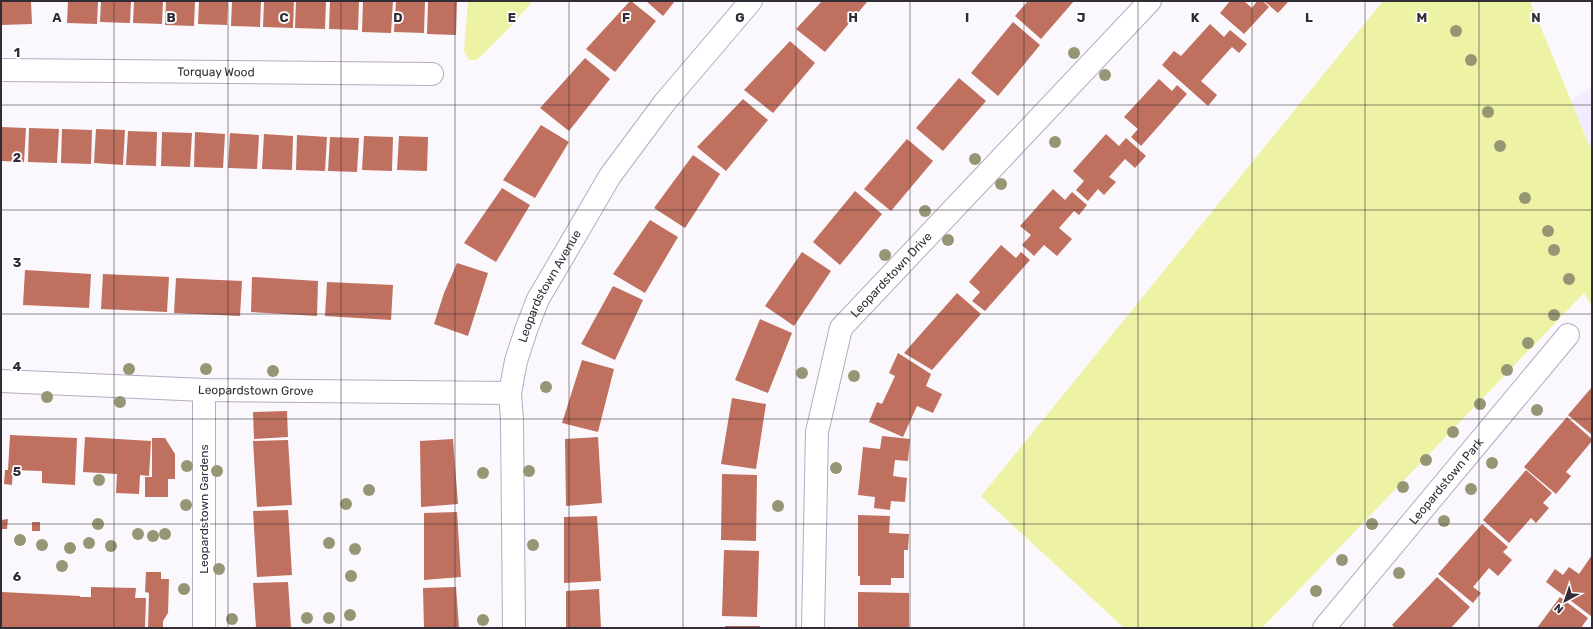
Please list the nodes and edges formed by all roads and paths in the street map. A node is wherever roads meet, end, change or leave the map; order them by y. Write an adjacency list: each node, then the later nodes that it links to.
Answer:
1 (751, 1): 8 (street, Leopardstown Avenue)
2 (1150, 1): 11 (street, Leopardstown Drive)
3 (1, 70): 4 (street, Torquay Wood)
4 (432, 74)
5 (1568, 335): 12 (street, Leopardstown Park)
6 (1, 381): 7 (street, Leopardstown Grove)
7 (204, 390): 8 (street, Leopardstown Grove); 9 (street, Leopardstown Gardens)
8 (510, 393): 10 (street, Leopardstown Avenue)
9 (204, 628)
10 (514, 628)
11 (813, 628)
12 (1324, 628)

